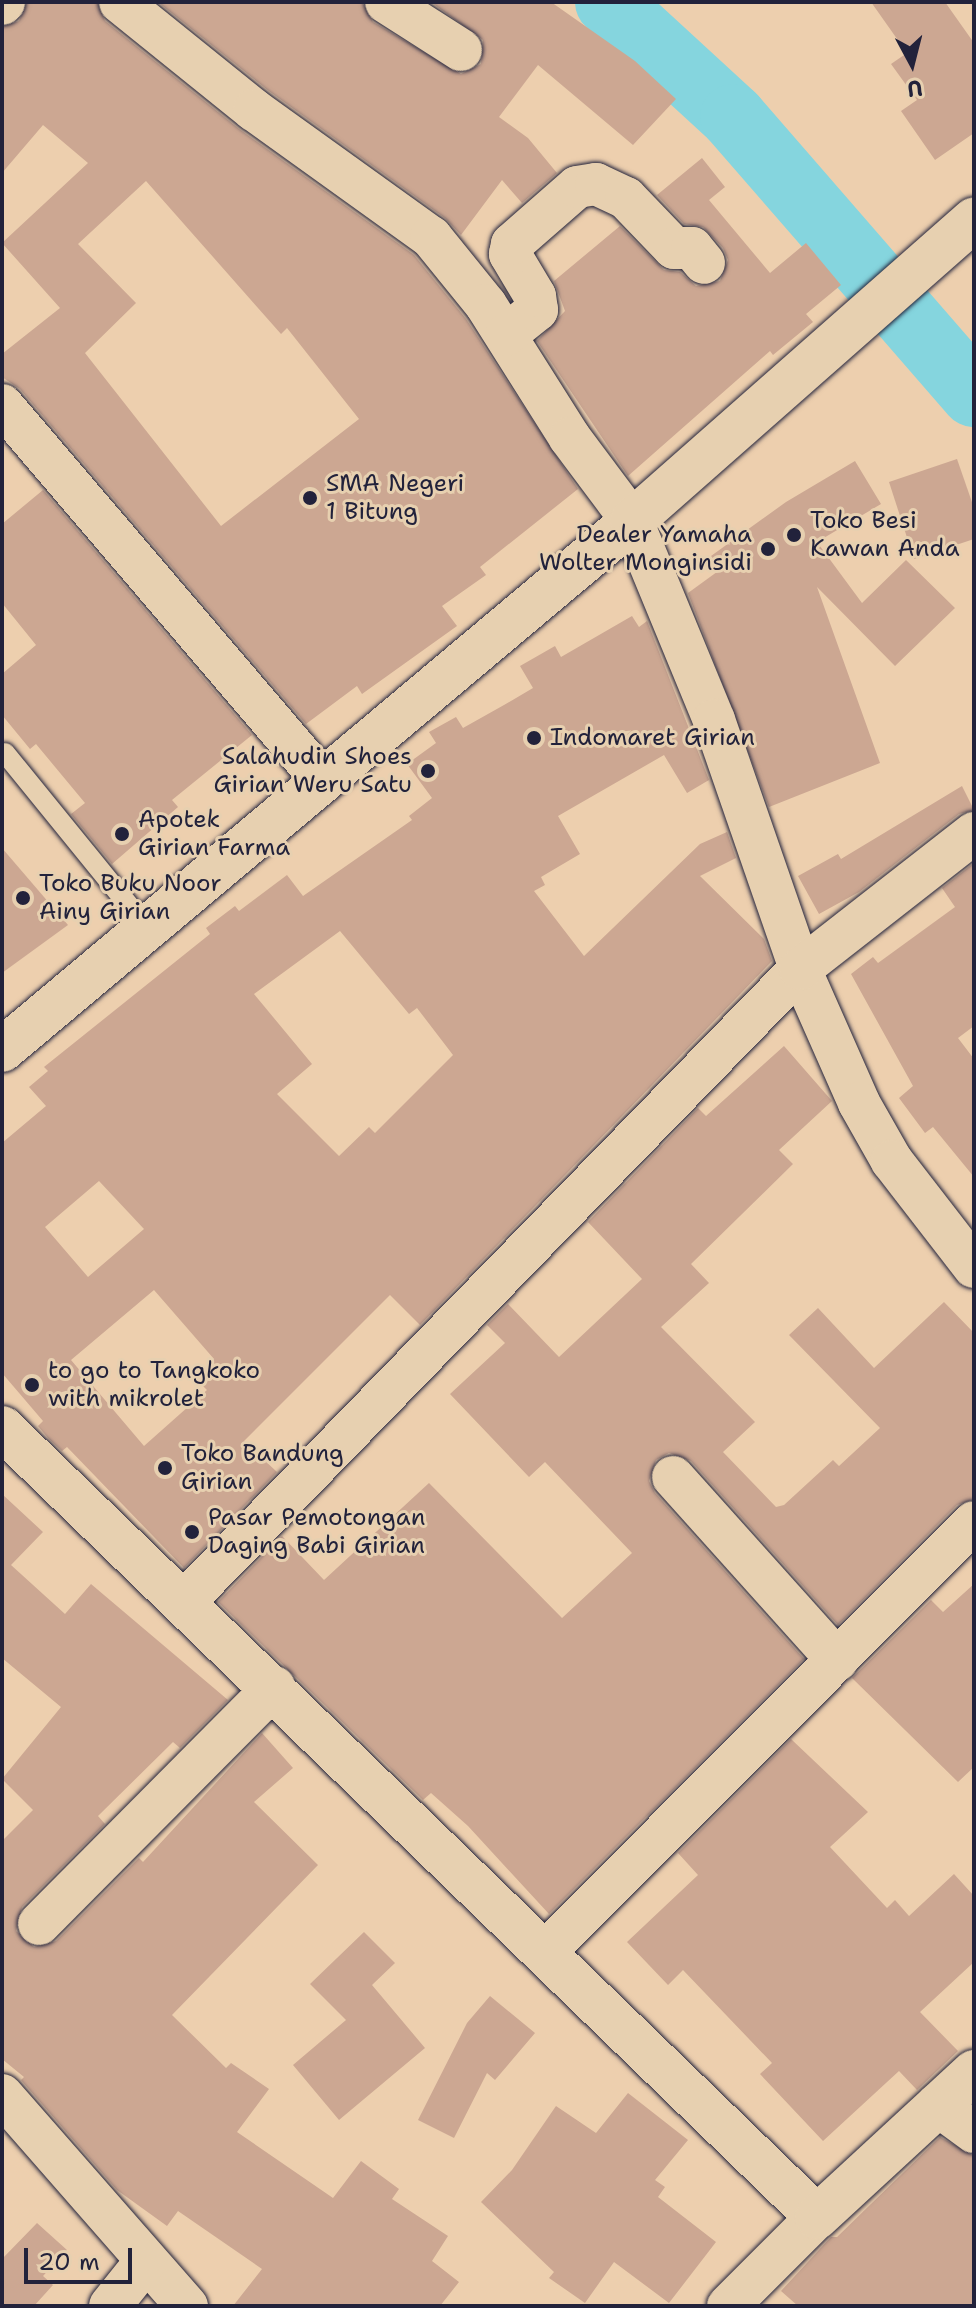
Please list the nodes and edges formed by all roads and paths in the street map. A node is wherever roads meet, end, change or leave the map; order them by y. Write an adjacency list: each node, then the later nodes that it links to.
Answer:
1 (120, 2): 6 (street)
2 (386, 2): 3 (street)
3 (461, 50)
4 (964, 230): 8 (highway)
5 (704, 263): 6 (street)
6 (506, 335): 8 (street)
7 (2, 405): 10 (street)
8 (632, 521): 10 (highway); 13 (street)
9 (5, 753): 12 (lane)
10 (322, 780): 12 (highway)
11 (974, 833): 13 (street)
12 (147, 928): 14 (highway)
13 (800, 969): 15 (street); 19 (street)
14 (4, 1046)
15 (974, 1267)
16 (2, 1428): 19 (highway)
17 (673, 1477): 20 (street)
18 (974, 1522): 20 (street)
19 (185, 1601): 21 (highway)
20 (837, 1660): 23 (street)
21 (274, 1687): 22 (street); 23 (highway)
22 (39, 1924)
23 (545, 1952): 28 (highway)
24 (974, 2072): 26 (highway)
25 (2, 2095): 29 (street)
26 (937, 2105): 27 (street); 28 (highway)
27 (974, 2132)
28 (817, 2217): 32 (street)
29 (146, 2261): 30 (street); 31 (street)
30 (110, 2306)
31 (187, 2306)
32 (728, 2306)

